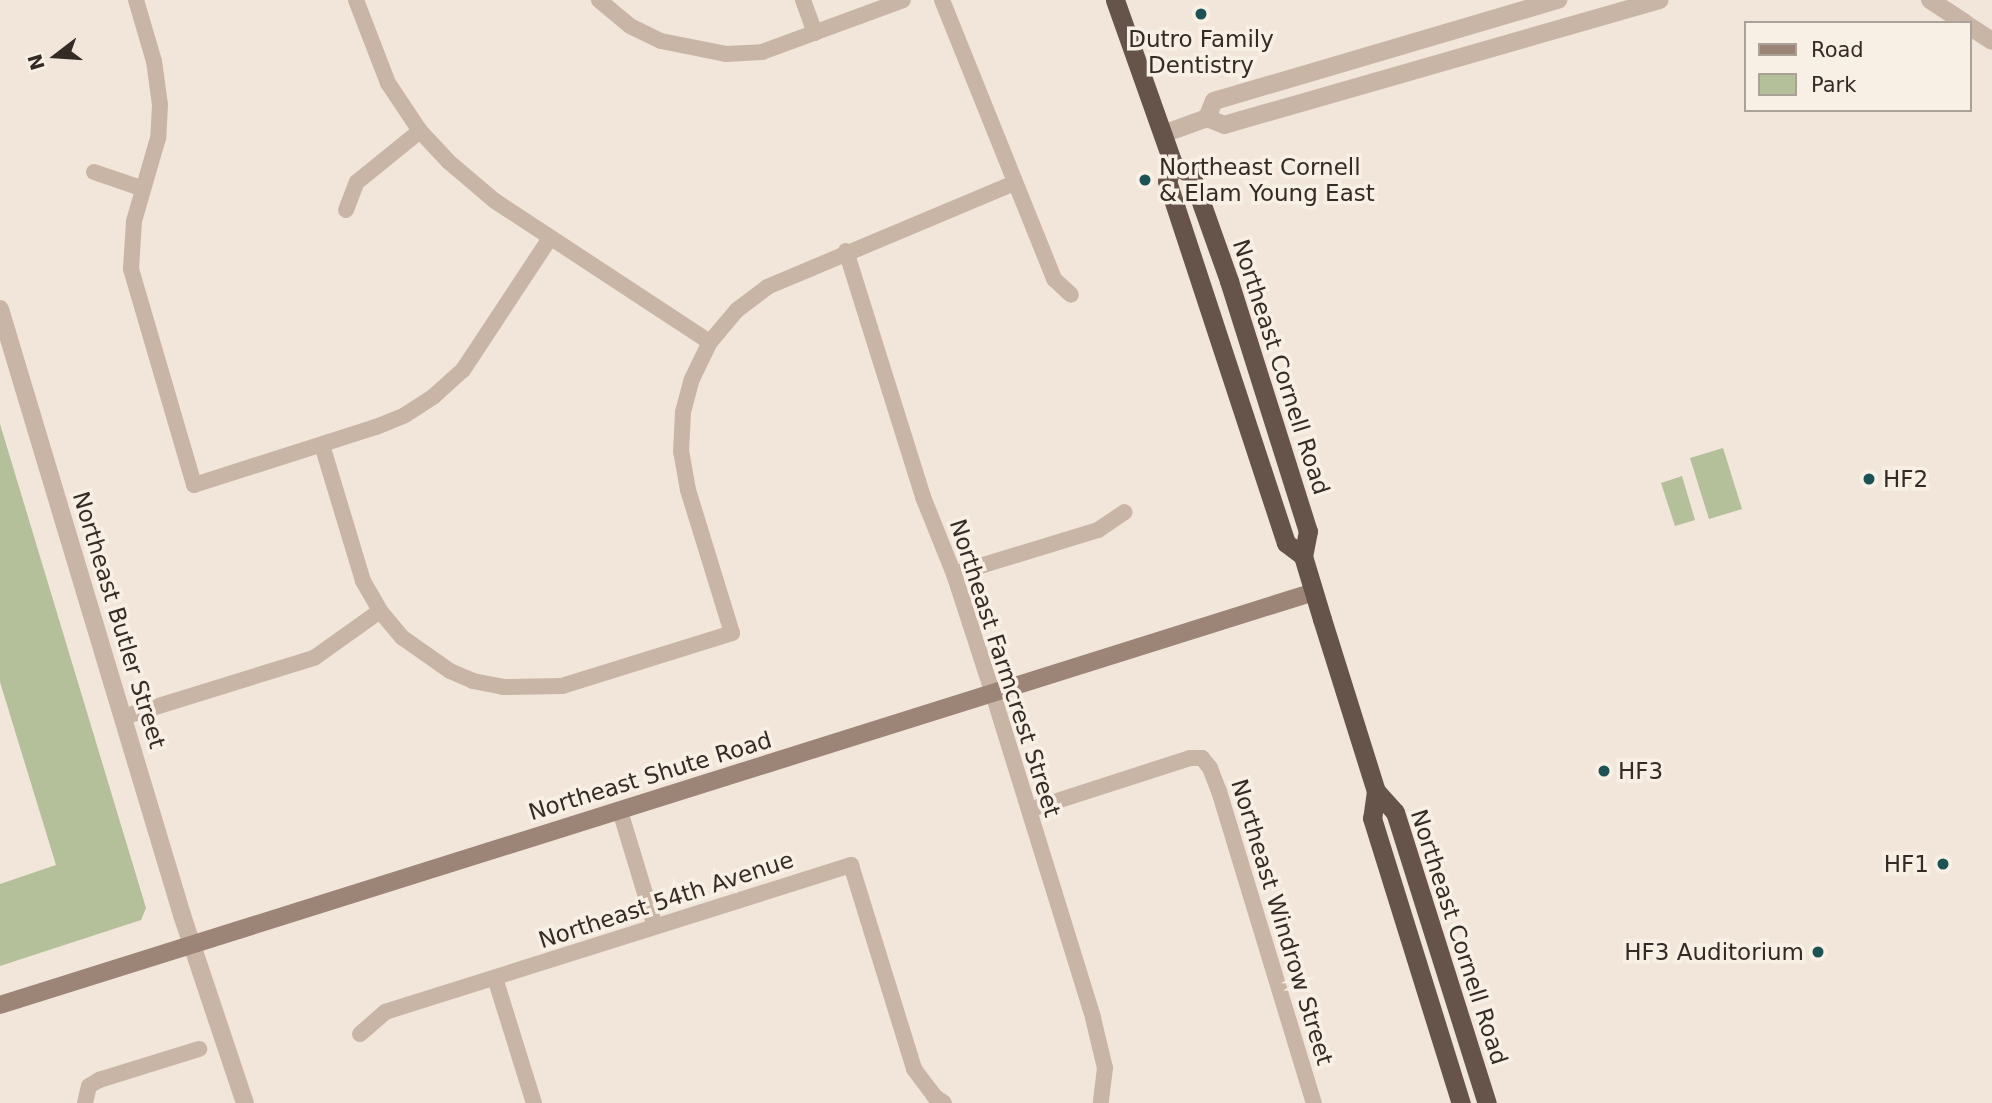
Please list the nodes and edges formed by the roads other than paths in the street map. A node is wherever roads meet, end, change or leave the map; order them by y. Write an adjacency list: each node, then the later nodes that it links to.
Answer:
1 (136, 0): 21 (street)
2 (356, 0): 17 (street)
3 (599, 0): 14 (street)
4 (803, 0): 14 (street)
5 (903, 0): 14 (street)
6 (942, 0): 20 (street)
7 (1115, 0): 18 (highway, Northeast Cornell Road)
8 (1558, 0): 16 (street)
9 (1659, 0): 11 (street)
10 (1930, 0): 12 (street)
11 (1617, 6): 16 (street)
12 (1962, 21)
13 (1971, 27): 15 (street)
14 (814, 33)
15 (1992, 41)
16 (1207, 118): 18 (street)
17 (420, 131): 22 (street); 23 (street)
18 (1163, 134): 31 (highway, Northeast Cornell Road)
19 (94, 172): 21 (street)
20 (1014, 183): 24 (street); 25 (street)
21 (141, 188): 28 (street)
22 (346, 210)
23 (550, 238): 27 (street); 28 (street)
24 (846, 251): 27 (street); 30 (street, Northeast Farmcrest Street)
25 (1071, 296)
26 (0, 309): 34 (street, Northeast Butler Street)
27 (710, 342): 32 (street)
28 (321, 445): 32 (street)
29 (1125, 512): 30 (street)
30 (954, 574): 33 (street, Northeast Farmcrest Street)
31 (1314, 592): 33 (main road, Northeast Shute Road); 35 (highway, Northeast Cornell Road)
32 (380, 611): 34 (street)
33 (993, 694): 36 (street, Northeast Farmcrest Street); 37 (main road, Northeast Shute Road)
34 (123, 717): 39 (street, Northeast Butler Street)
35 (1376, 791): 50 (highway, Northeast Cornell Road); 51 (highway, Northeast Cornell Road)
36 (1029, 810): 48 (street, Northeast Farmcrest Street); 49 (street, Northeast Windrow Street)
37 (620, 811): 38 (street); 39 (main road, Northeast Shute Road)
38 (655, 926): 40 (street, Northeast 54th Avenue); 47 (street, Northeast 54th Avenue)
39 (192, 946): 41 (main road, Northeast Shute Road); 45 (street, Northeast Butler Street)
40 (495, 978): 42 (street, Northeast 54th Avenue); 46 (street)
41 (0, 1004)
42 (360, 1034)
43 (199, 1049): 44 (street)
44 (85, 1103)
45 (245, 1103)
46 (534, 1103)
47 (944, 1103)
48 (1101, 1103)
49 (1314, 1103)
50 (1461, 1103)
51 (1487, 1103)

